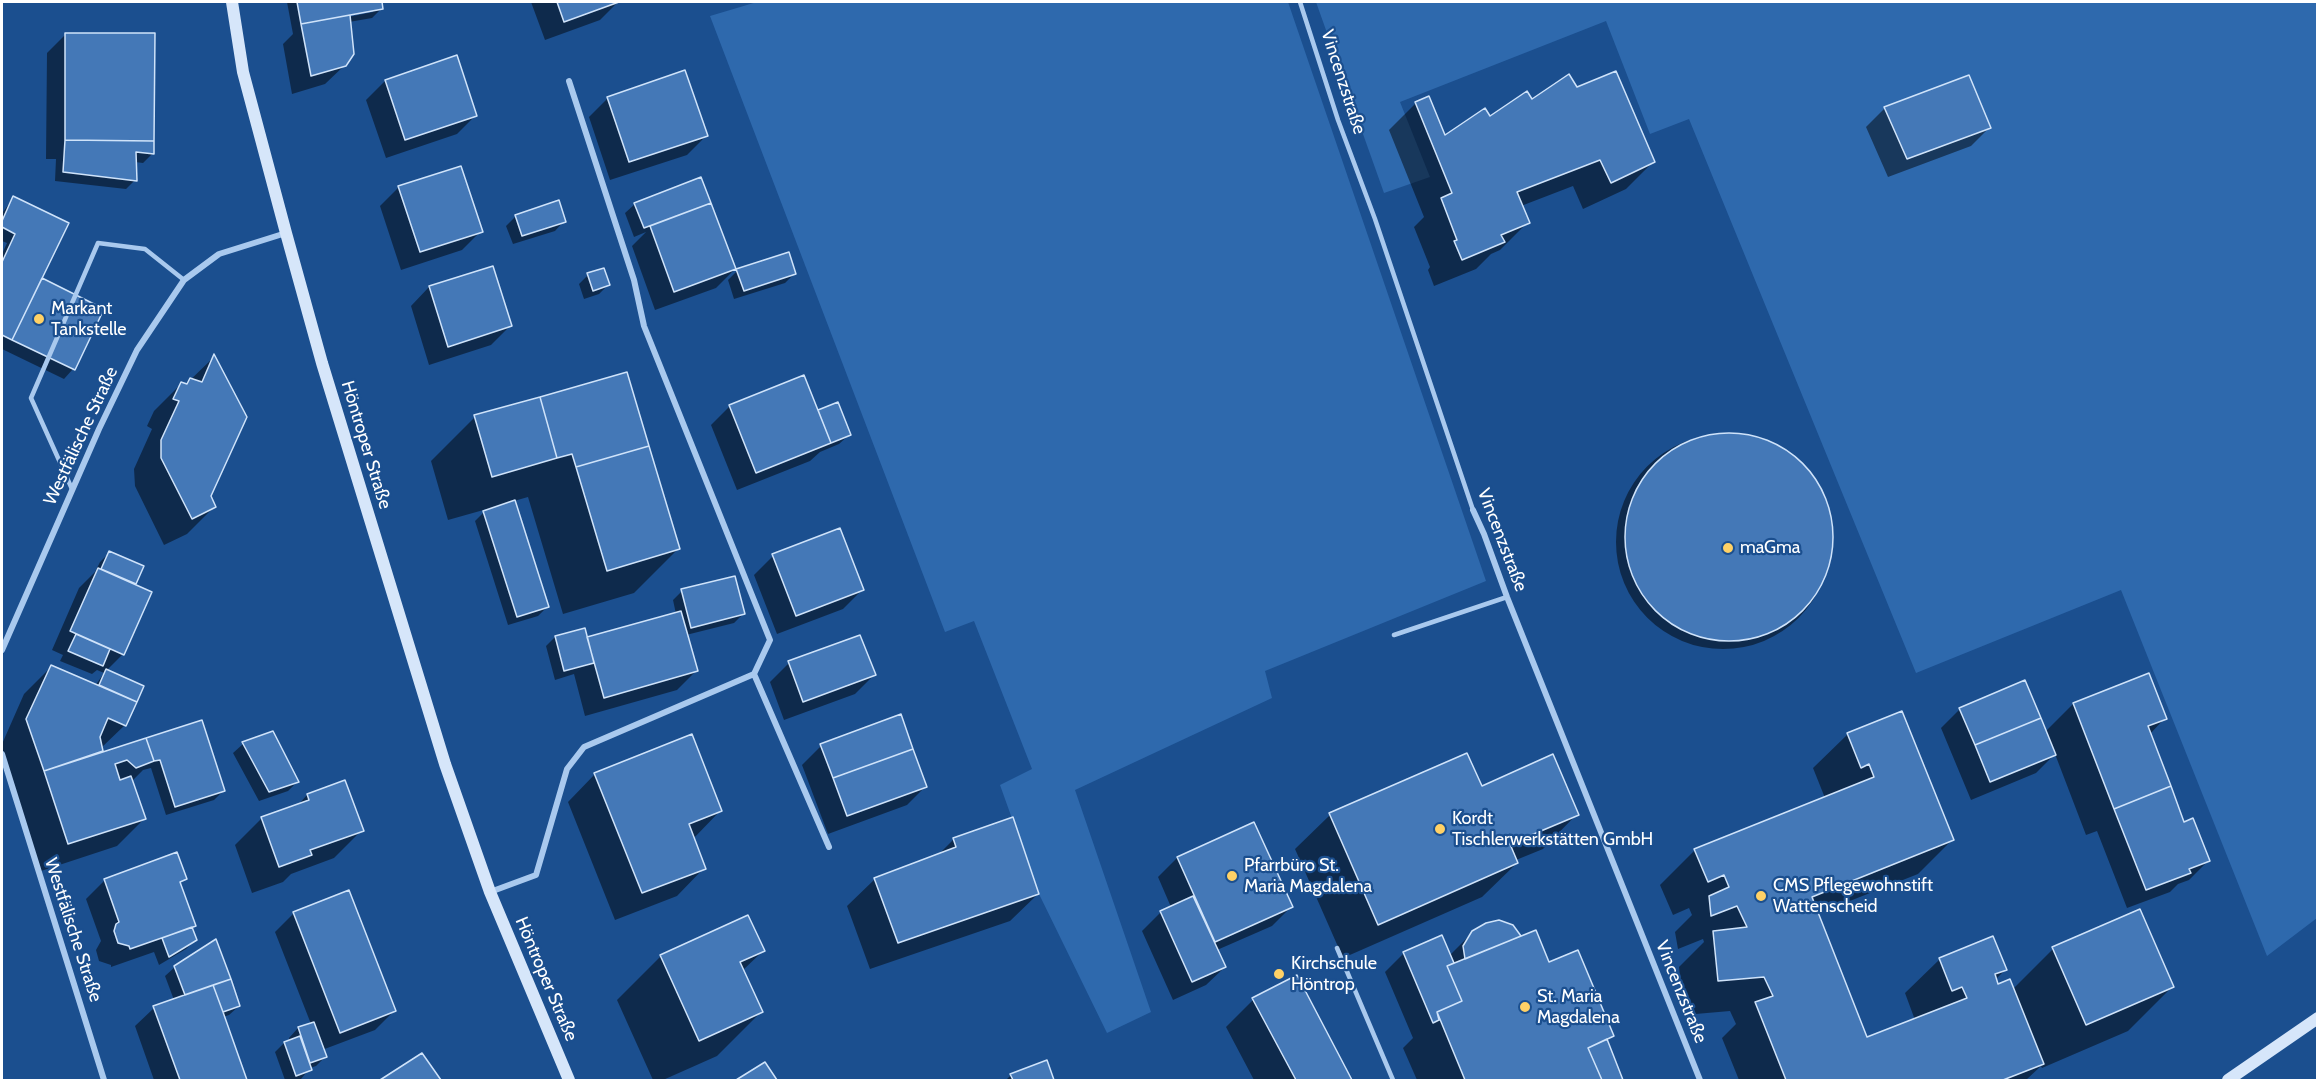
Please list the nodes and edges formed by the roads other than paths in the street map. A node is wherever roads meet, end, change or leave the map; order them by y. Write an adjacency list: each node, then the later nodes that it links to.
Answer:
1 (232, 2): 4 (street, Höntroper Straße)
2 (1300, 2): 7 (lane, Vincenzstraße)
3 (569, 81): 11 (street)
4 (286, 234): 5 (street, Westfälische Straße); 14 (street, Höntroper Straße)
5 (184, 280): 6 (street, Westfälische Straße); 6 (lane)
6 (72, 489): 10 (street, Westfälische Straße)
7 (1473, 510): 8 (street, Vincenzstraße)
8 (1507, 597): 9 (lane); 20 (street, Vincenzstraße)
9 (1394, 635)
10 (2, 650)
11 (753, 674): 13 (street); 14 (street)
12 (2, 754): 17 (street, Westfälische Straße)
13 (829, 847)
14 (490, 892): 18 (street, Höntroper Straße)
15 (1338, 948): 19 (lane)
16 (2318, 1018): 21 (street)
17 (104, 1080)
18 (569, 1080)
19 (1393, 1080)
20 (1700, 1080)
21 (2228, 1080)

